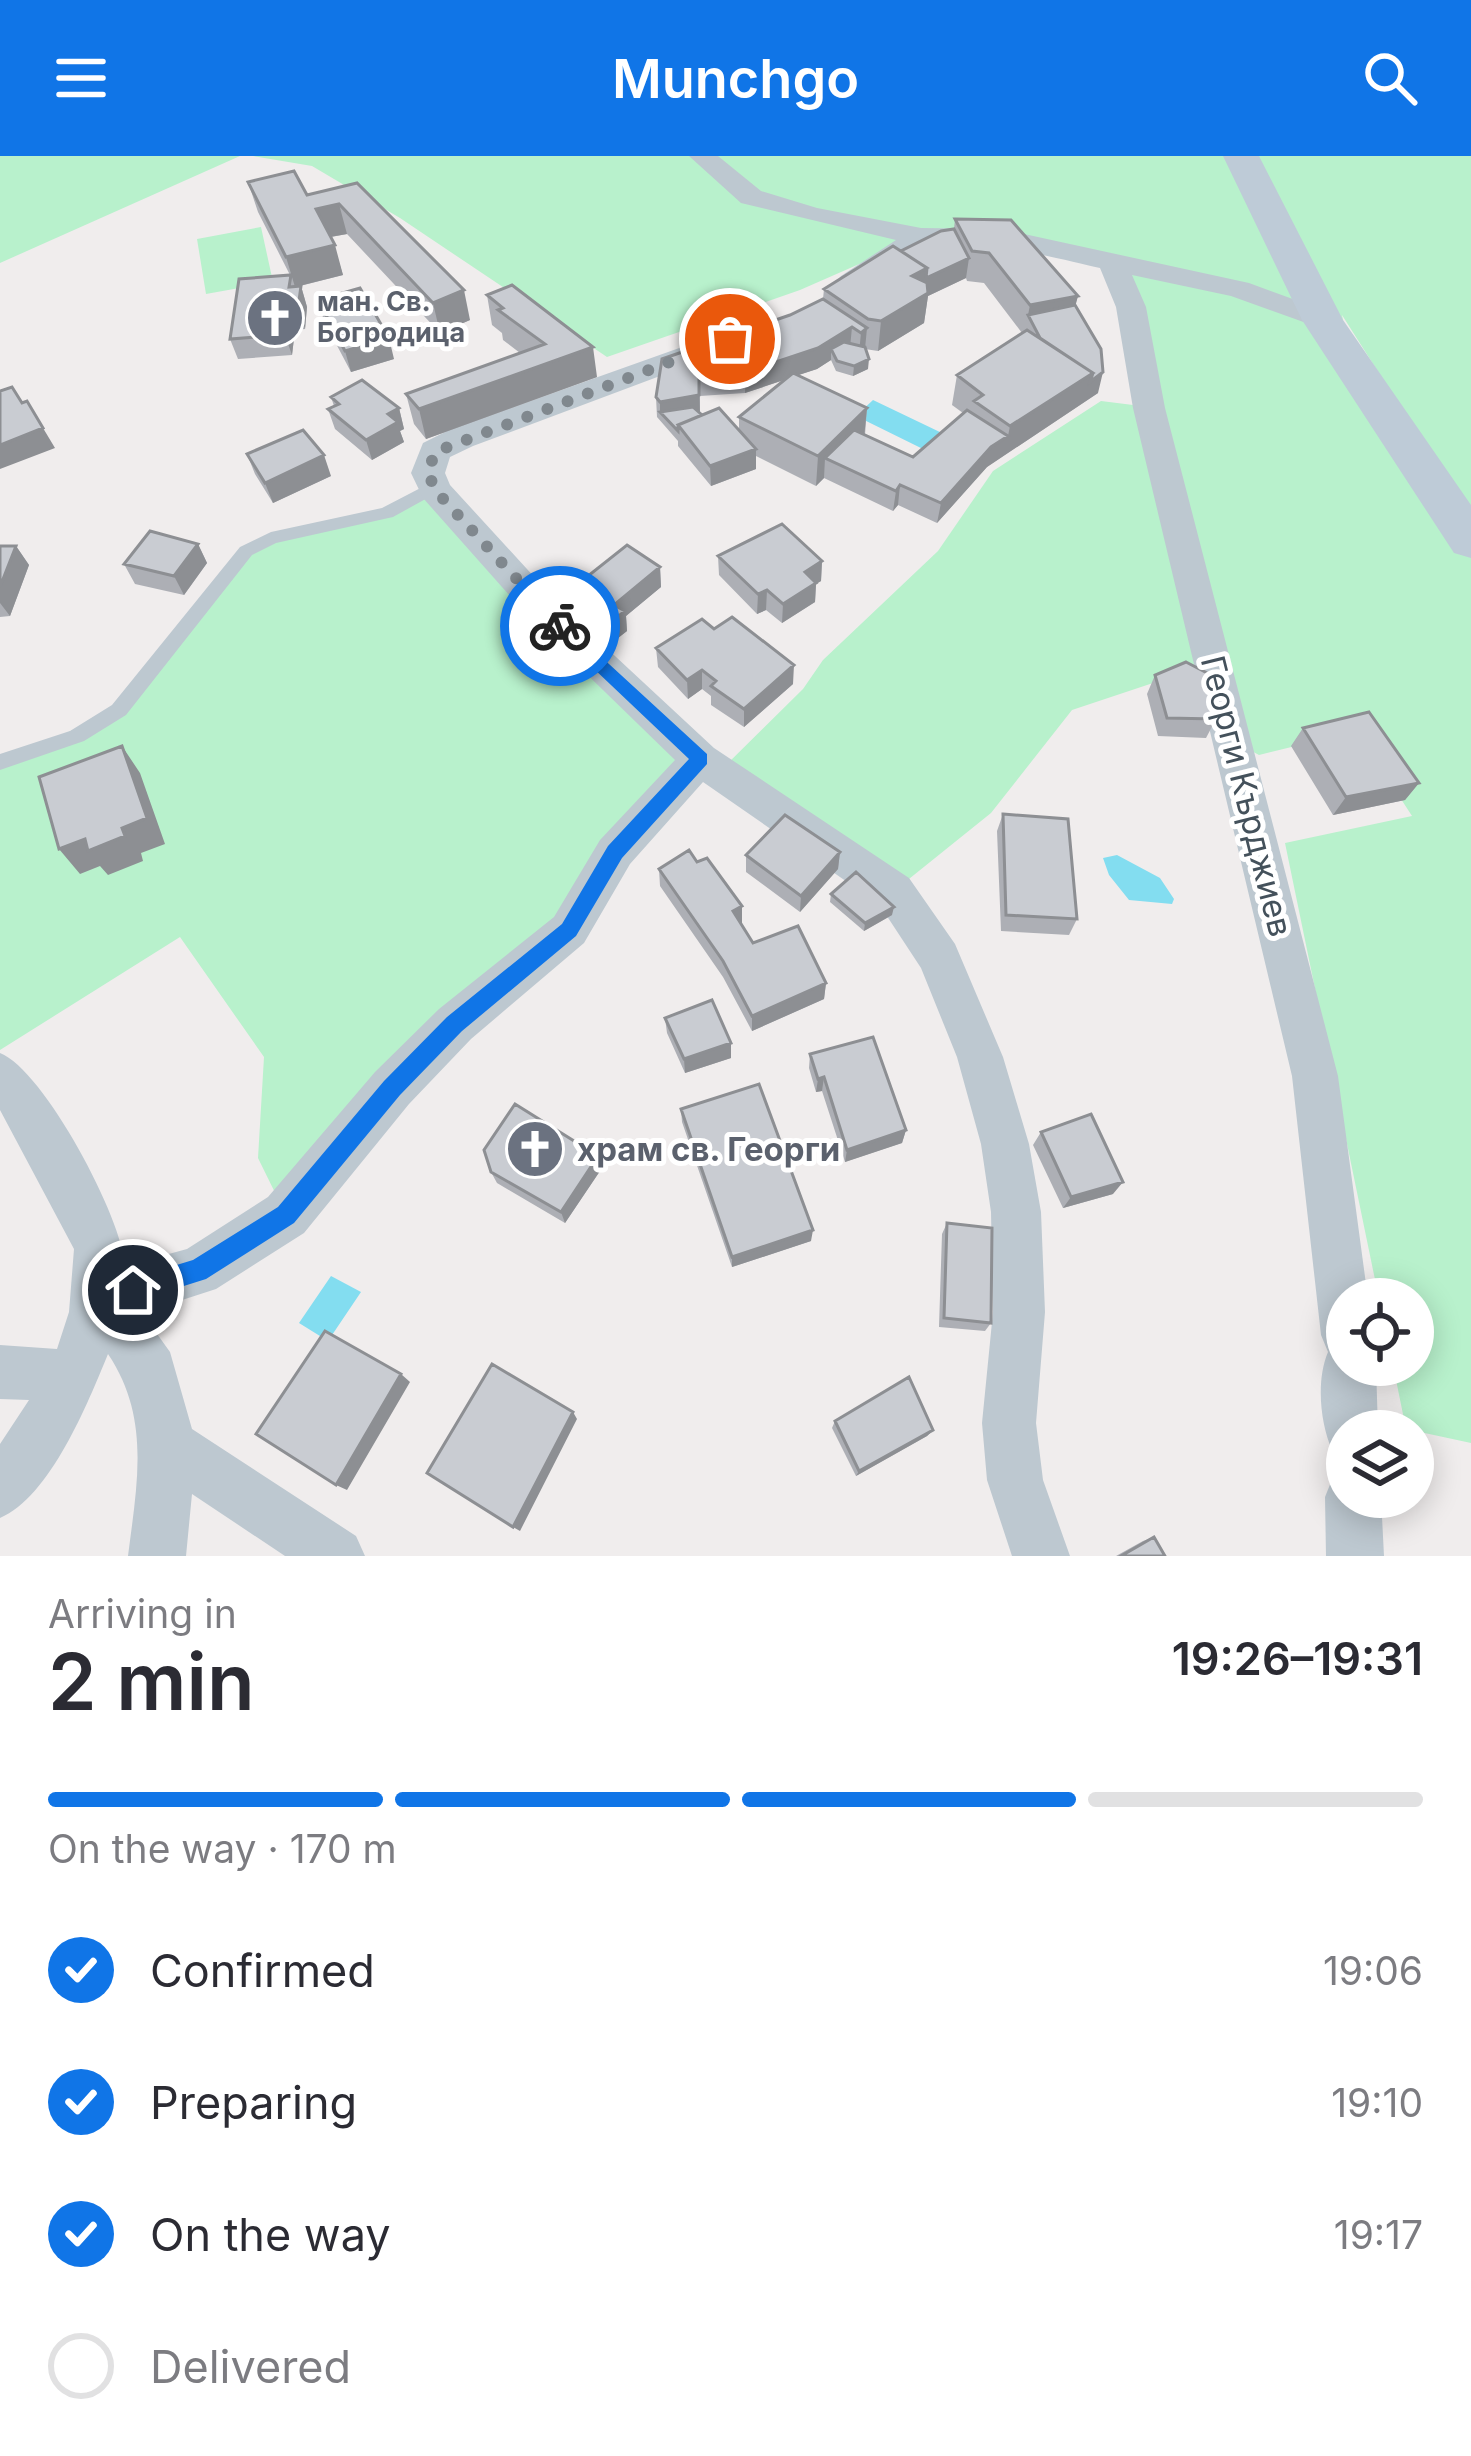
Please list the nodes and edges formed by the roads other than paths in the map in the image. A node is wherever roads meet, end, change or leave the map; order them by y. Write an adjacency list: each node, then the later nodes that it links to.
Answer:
1 (702, 156): 3 (street)
2 (1241, 156): 6 (street)
3 (921, 237): 4 (street); 5 (street)
4 (1112, 263): 6 (street); 13 (street, Георги Кърджиев)
5 (812, 308)
6 (1323, 320): 9 (street)
7 (745, 333): 8 (street)
8 (434, 487): 10 (street); 11 (lane)
9 (1471, 541)
10 (700, 759): 14 (street); 22 (street)
11 (0, 762)
12 (0, 1075): 14 (street)
13 (1340, 1278)
14 (100, 1299): 16 (street); 17 (street)
15 (0, 1372): 16 (street)
16 (70, 1376): 18 (street)
17 (169, 1446): 20 (street); 21 (street)
18 (0, 1490)
19 (1354, 1518): 23 (street)
20 (157, 1556)
21 (336, 1556)
22 (1041, 1556)
23 (1355, 1556)

